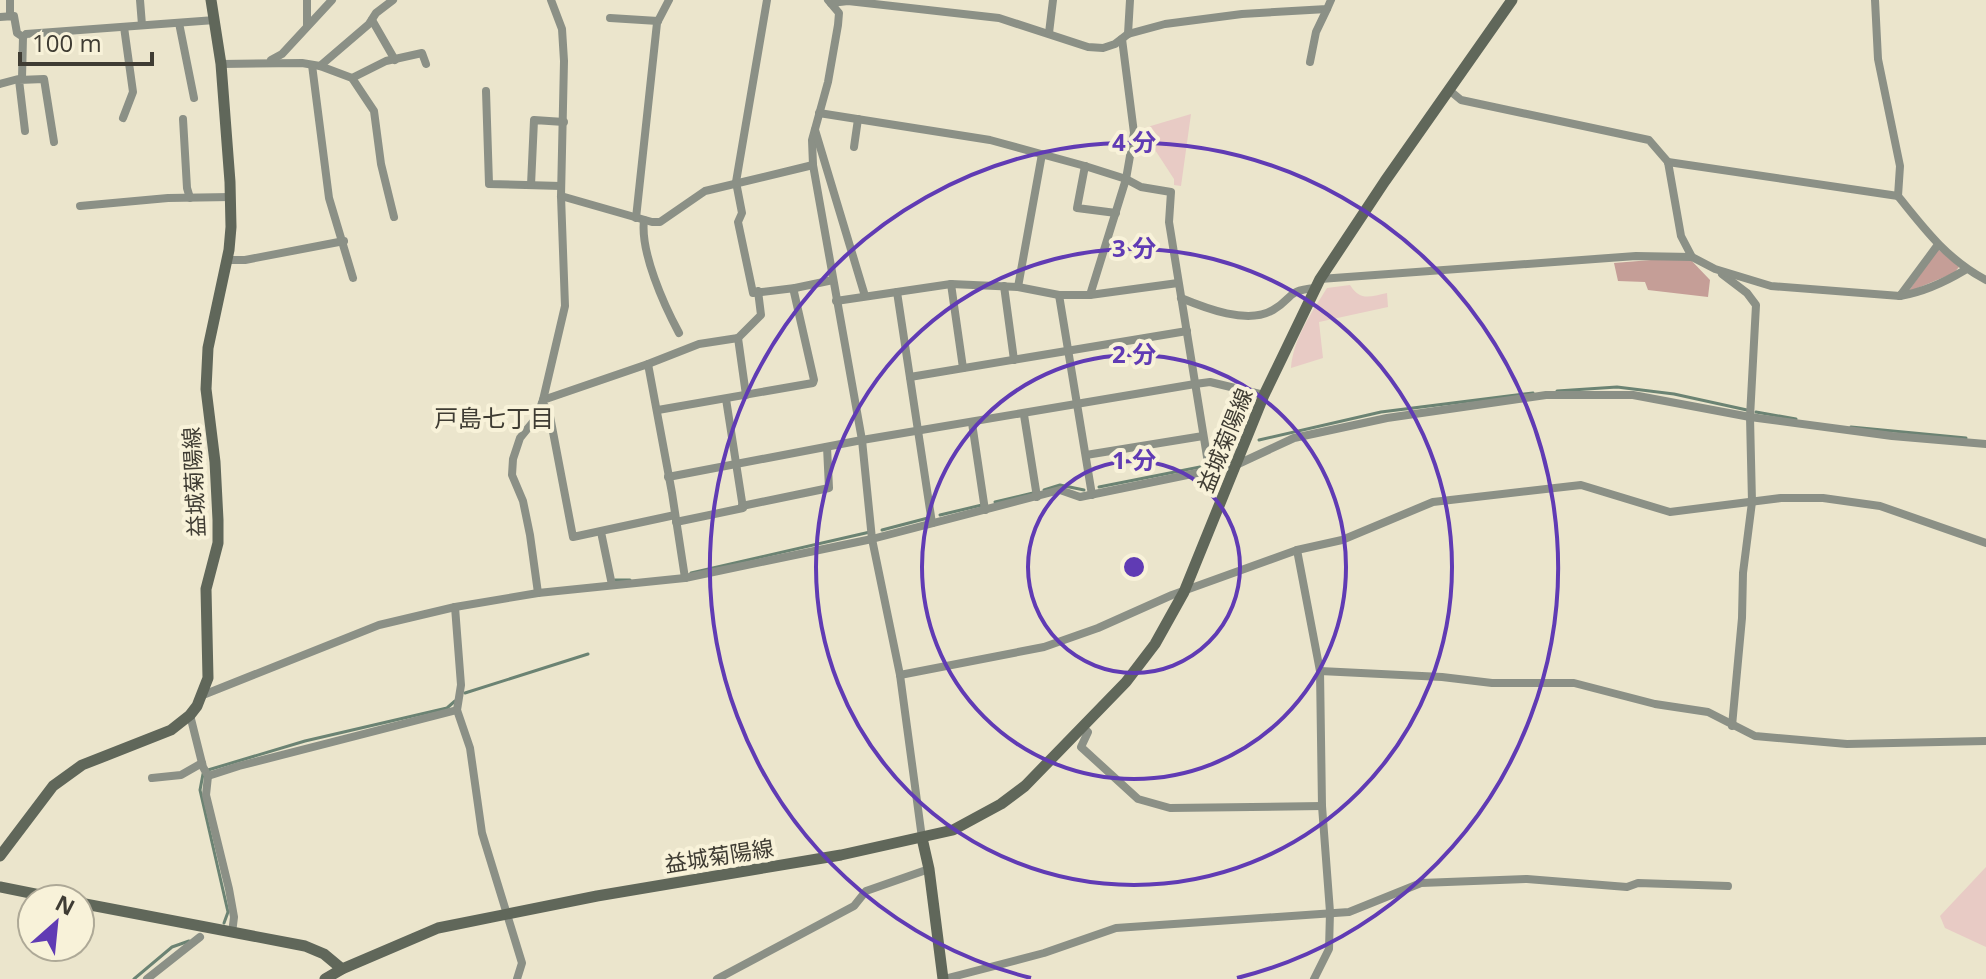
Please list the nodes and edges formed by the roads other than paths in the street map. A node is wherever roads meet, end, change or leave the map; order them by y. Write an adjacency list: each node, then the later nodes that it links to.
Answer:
1 (10, 0): 16 (street)
2 (140, 0): 23 (street)
3 (211, 0): 19 (main road, 益城菊陽線)
4 (307, 0): 24 (street)
5 (332, 0): 24 (street)
6 (393, 0): 20 (street)
7 (551, 0): 45 (street)
8 (669, 0): 21 (street)
9 (767, 0): 55 (street)
10 (1053, 0): 26 (street)
11 (1130, 0): 27 (street)
12 (1512, 0): 38 (main road, 益城菊陽線)
13 (1875, 0): 58 (street)
14 (830, 2): 26 (street); 41 (street)
15 (1329, 4): 27 (street); 31 (street)
16 (10, 16): 17 (street); 28 (street)
17 (0, 17)
18 (610, 18): 21 (street)
19 (215, 20): 22 (street); 32 (main road, 益城菊陽線)
20 (372, 20): 29 (street); 34 (street)
21 (658, 21): 64 (street)
22 (179, 23): 23 (street); 40 (street)
23 (142, 25): 25 (street)
24 (307, 26): 30 (street)
25 (124, 27): 28 (street); 42 (street)
26 (1049, 33): 27 (street)
27 (1125, 36): 54 (street)
28 (23, 37): 36 (street)
29 (395, 60): 33 (street); 35 (street)
30 (267, 62): 32 (street); 34 (street)
31 (1310, 62)
32 (221, 64): 59 (main road, 益城菊陽線)
33 (426, 64)
34 (316, 66): 35 (street); 65 (street)
35 (352, 78): 63 (street)
36 (19, 80): 37 (street); 47 (street); 48 (street)
37 (0, 84)
38 (1449, 90): 51 (street); 75 (main road, 益城菊陽線)
39 (486, 91): 56 (street)
40 (194, 98)
41 (819, 113): 44 (street); 46 (street)
42 (123, 118)
43 (183, 119): 60 (street)
44 (858, 119): 49 (street); 50 (street)
45 (564, 122): 56 (street); 57 (street)
46 (815, 129): 52 (street); 84 (street)
47 (25, 131)
48 (54, 142)
49 (854, 147)
50 (1042, 154): 53 (street); 78 (street)
51 (1668, 162): 58 (street); 67 (street)
52 (813, 165): 55 (street); 72 (street)
53 (1085, 166): 54 (street); 62 (street)
54 (1126, 179): 62 (street); 74 (street)
55 (736, 182): 64 (street); 80 (street)
56 (531, 185): 57 (street)
57 (561, 191): 64 (street); 100 (street)
58 (1898, 196): 66 (street)
59 (231, 197): 60 (street); 68 (main road, 益城菊陽線)
60 (190, 198): 61 (street)
61 (80, 206)
62 (1116, 213): 83 (street)
63 (394, 217)
64 (640, 219): 89 (street)
65 (344, 241): 68 (street); 71 (street)
66 (1937, 246): 70 (street); 85 (street)
67 (1692, 257): 69 (street); 75 (street)
68 (227, 260): 134 (main road, 益城菊陽線)
69 (1715, 269): 85 (street); 104 (street)
70 (1965, 270): 73 (street); 85 (street)
71 (353, 278)
72 (833, 280): 79 (street); 87 (street)
73 (1986, 280)
74 (1178, 283): 83 (street); 86 (street)
75 (1318, 283): 86 (street); 98 (main road, 益城菊陽線)
76 (951, 284): 77 (street); 81 (street); 94 (street)
77 (1004, 286): 78 (street); 92 (street)
78 (1018, 287): 82 (street)
79 (795, 288): 80 (street); 97 (street)
80 (758, 291): 90 (street)
81 (897, 292): 84 (street); 95 (street)
82 (1059, 295): 83 (street); 91 (street)
83 (1090, 295)
84 (865, 296): 87 (street)
85 (1900, 296)
86 (1181, 298): 88 (street)
87 (836, 301): 108 (street)
88 (1187, 331): 91 (street); 96 (street)
89 (679, 333)
90 (738, 338): 93 (street); 97 (street)
91 (1069, 351): 92 (street); 101 (street)
92 (1014, 360): 94 (street)
93 (648, 364): 100 (street); 102 (street)
94 (963, 368): 95 (street)
95 (910, 377): 106 (street)
96 (1195, 384): 98 (street); 101 (street); 107 (street)
97 (746, 395): 99 (street)
98 (1264, 395): 113 (main road, 益城菊陽線)
99 (726, 399): 102 (street); 112 (street)
100 (542, 401): 123 (street); 130 (street)
101 (1078, 405): 103 (street); 111 (street)
102 (658, 410): 115 (street)
103 (1024, 415): 105 (street); 117 (street)
104 (1750, 417): 109 (street); 113 (street); 118 (street)
105 (972, 423): 106 (street); 120 (street)
106 (919, 432): 108 (street); 122 (street)
107 (1203, 436): 111 (street); 114 (street)
108 (862, 440): 110 (street); 124 (street)
109 (1986, 444)
110 (827, 447): 112 (street); 119 (street)
111 (1086, 455): 116 (street)
112 (736, 464): 115 (street); 119 (street)
113 (1236, 465): 114 (street); 129 (main road, 益城菊陽線)
114 (1209, 469): 116 (street)
115 (668, 477): 121 (street)
116 (1092, 495): 117 (street)
117 (1037, 497): 120 (street)
118 (1752, 502): 125 (street); 126 (street); 137 (street)
119 (742, 506): 121 (street)
120 (985, 510): 122 (street)
121 (676, 519): 123 (street); 127 (street)
122 (932, 523): 124 (street)
123 (601, 532): 128 (street)
124 (872, 539): 127 (street); 133 (street)
125 (1986, 543)
126 (1297, 550): 129 (street); 132 (street)
127 (685, 578): 128 (street)
128 (612, 585): 130 (street)
129 (1184, 592): 133 (street); 138 (main road, 益城菊陽線)
130 (538, 593): 131 (street)
131 (455, 607): 134 (street); 135 (street)
132 (1320, 671): 137 (street); 143 (street)
133 (900, 675): 144 (street)
134 (203, 695): 136 (main road, 益城菊陽線)
135 (457, 710): 141 (street); 150 (street)
136 (190, 715): 140 (street); 145 (main road, 益城菊陽線)
137 (1732, 726): 139 (street)
138 (1083, 727): 143 (street); 144 (main road, 益城菊陽線)
139 (1986, 741)
140 (202, 763): 141 (street); 142 (street)
141 (208, 776): 151 (street)
142 (152, 778)
143 (1322, 806): 149 (street)
144 (922, 838): 146 (main road); 150 (main road, 益城菊陽線)
145 (0, 856)
146 (929, 869): 157 (street); 158 (main road)
147 (1728, 886): 149 (street)
148 (96, 906): 151 (main road)
149 (1330, 912): 158 (street); 159 (street)
150 (505, 913): 153 (main road, 益城菊陽線); 156 (street)
151 (232, 933): 153 (main road)
152 (200, 937): 154 (street)
153 (342, 969): 155 (main road, 益城菊陽線)
154 (147, 979)
155 (325, 979)
156 (517, 979)
157 (717, 979)
158 (943, 979)
159 (1314, 979)

